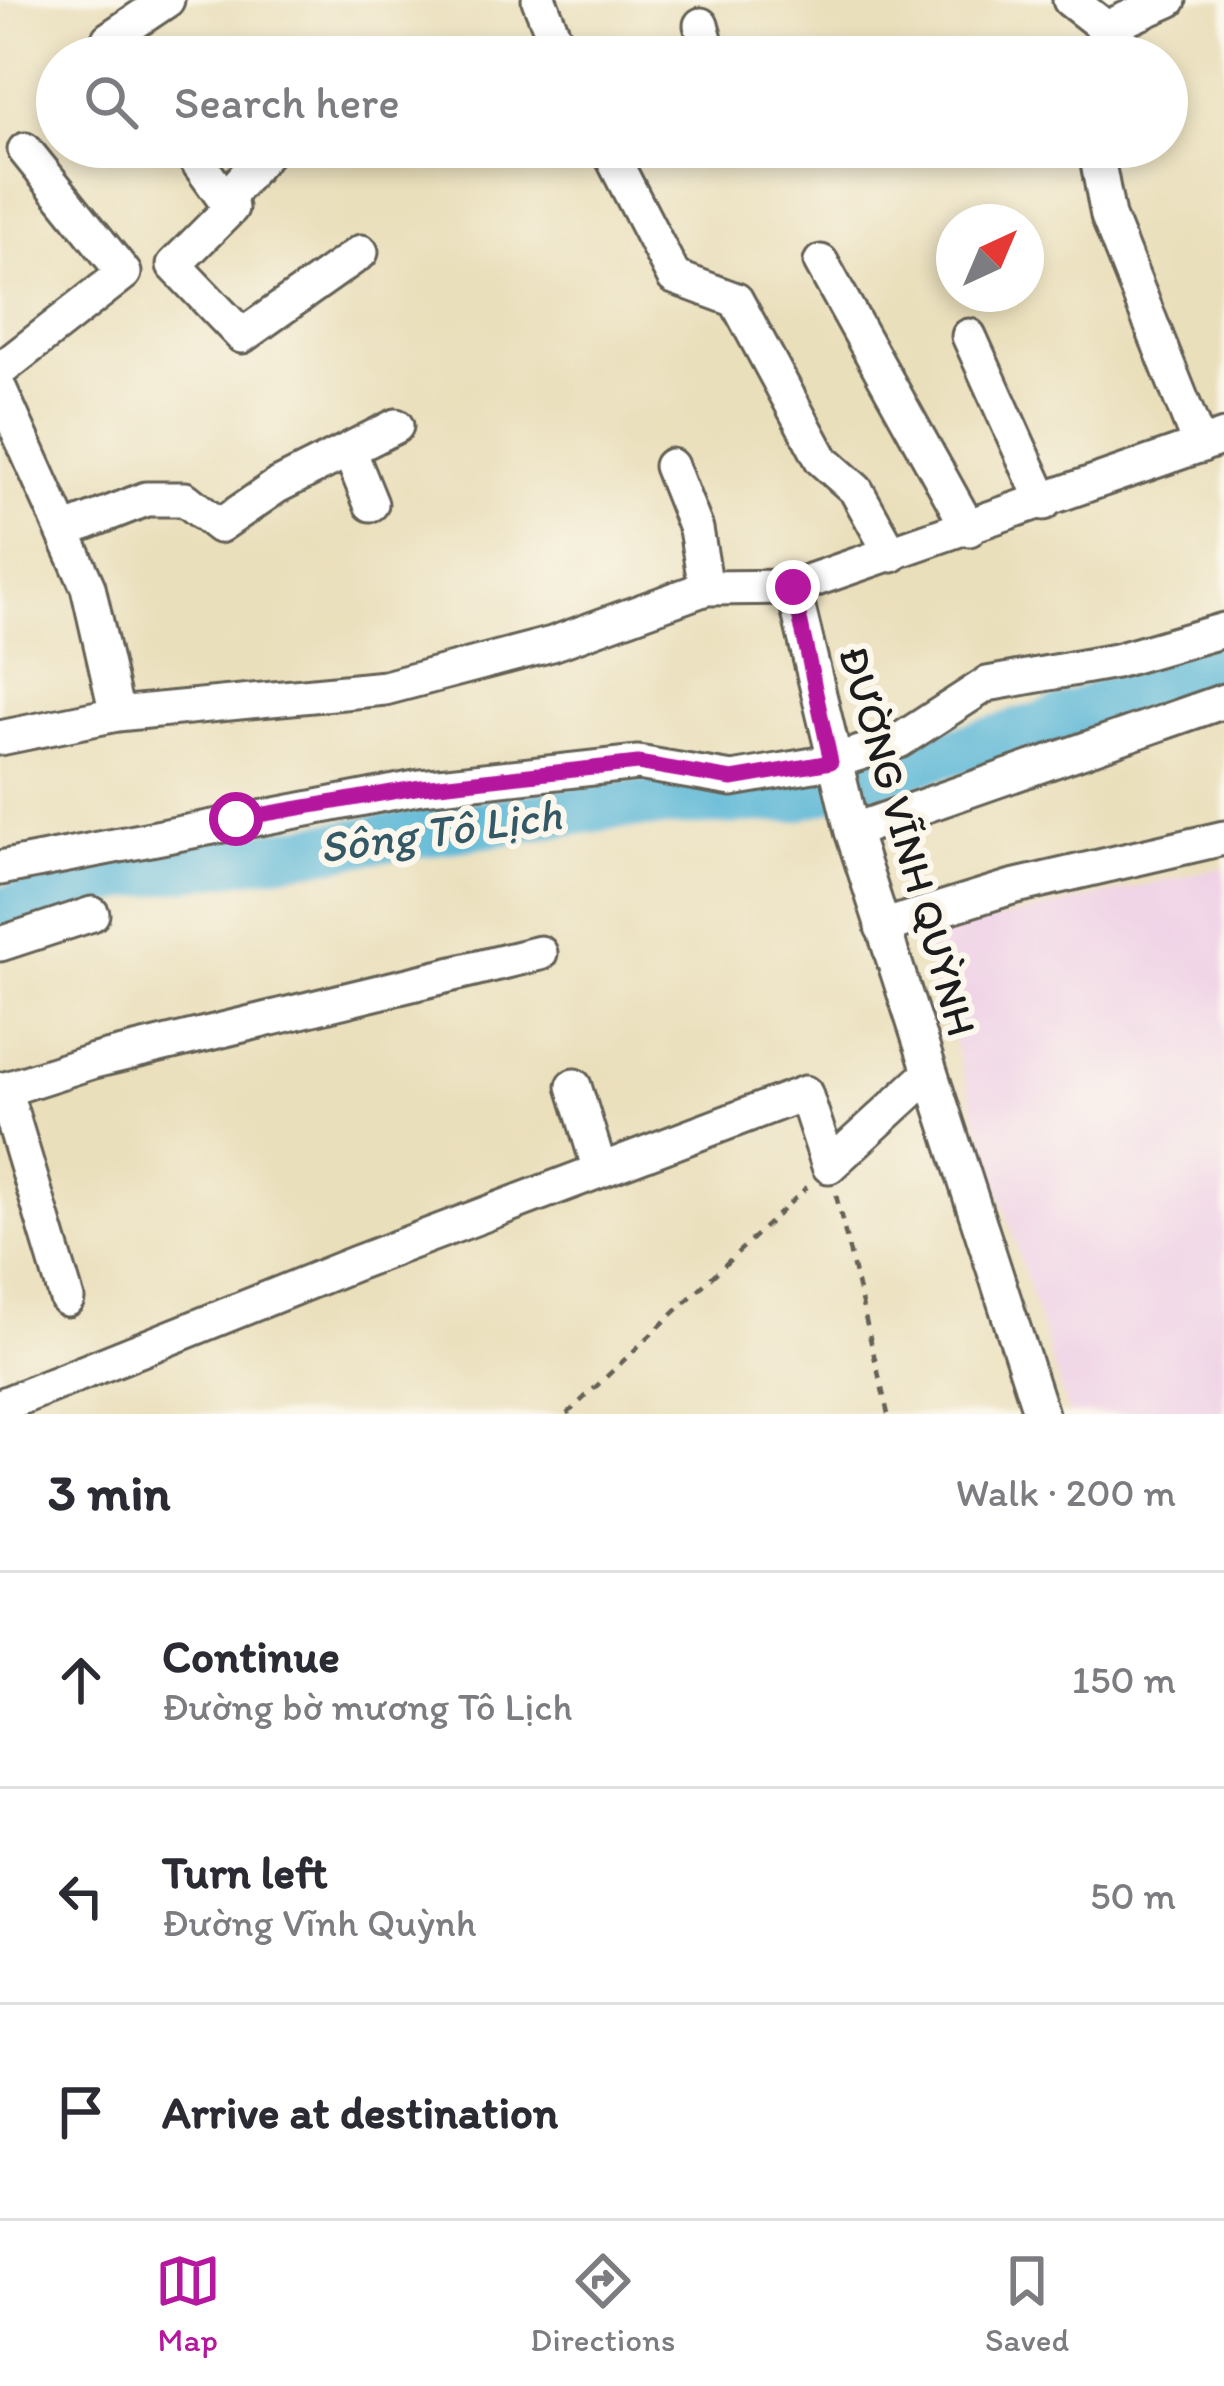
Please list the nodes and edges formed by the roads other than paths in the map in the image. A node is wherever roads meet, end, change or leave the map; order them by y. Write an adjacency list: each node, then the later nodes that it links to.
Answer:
1 (167, 0): 5 (street)
2 (539, 0): 6 (street)
3 (1070, 0): 7 (street)
4 (1169, 0): 8 (street)
5 (113, 36)
6 (554, 36)
7 (1097, 36)
8 (1112, 36)
9 (25, 150): 10 (street)
10 (36, 164)
11 (39, 168): 20 (street)
12 (202, 168): 16 (street)
13 (253, 168): 16 (street)
14 (618, 168): 30 (street)
15 (1100, 168): 23 (street)
16 (225, 200): 17 (street)
17 (361, 252)
18 (821, 262): 28 (street)
19 (969, 336): 26 (street)
20 (0, 370)
21 (0, 390): 29 (street)
22 (397, 426): 24 (street)
23 (1212, 442): 26 (street)
24 (349, 450): 27 (street); 29 (street)
25 (671, 466): 31 (street)
26 (1044, 503): 28 (street)
27 (371, 504)
28 (969, 529): 30 (street)
29 (64, 531): 35 (street)
30 (892, 555): 32 (street)
31 (706, 587): 32 (street); 35 (street)
32 (793, 587): 37 (street, ĐƯỜNG VĨNH QUỲNH)
33 (1224, 630): 37 (street)
34 (1224, 701): 38 (street)
35 (117, 714): 36 (street)
36 (0, 738)
37 (833, 768): 38 (street, ĐƯỜNG VĨNH QUỲNH); 40 (street)
38 (850, 825): 42 (street, ĐƯỜNG VĨNH QUỲNH)
39 (1224, 838): 42 (street)
40 (0, 868)
41 (92, 914): 43 (street)
42 (882, 928): 45 (street, ĐƯỜNG VĨNH QUỲNH)
43 (0, 944)
44 (540, 953): 47 (street)
45 (928, 1075): 48 (street); 51 (street, ĐƯỜNG VĨNH QUỲNH)
46 (574, 1086): 48 (street)
47 (2, 1090): 49 (street)
48 (600, 1171): 50 (street)
49 (67, 1299)
50 (0, 1406)
51 (1041, 1414)

